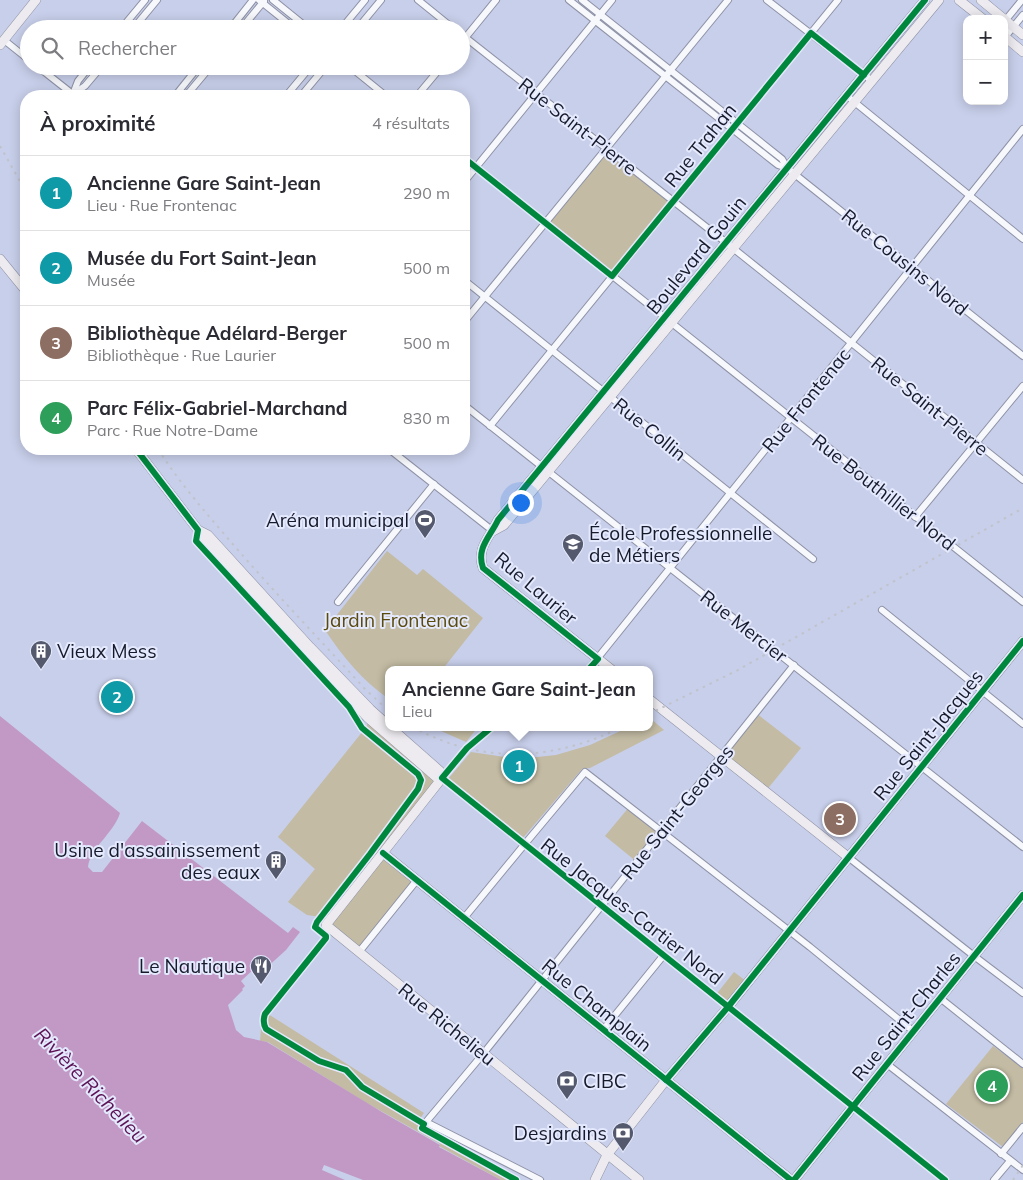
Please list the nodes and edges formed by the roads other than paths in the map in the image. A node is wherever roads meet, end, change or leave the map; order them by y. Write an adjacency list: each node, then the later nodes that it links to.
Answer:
1 (36, 0): 29 (street)
2 (145, 0): 27 (street)
3 (157, 0): 32 (street)
4 (253, 0): 33 (street)
5 (273, 0): 36 (street)
6 (365, 0): 37 (street)
7 (380, 0): 38 (street)
8 (418, 0): 39 (street)
9 (496, 0): 43 (street)
10 (569, 0): 40 (street, Rue Cousins Nord)
11 (582, 0): 22 (street, Rue Cousins Nord)
12 (612, 0): 22 (street)
13 (728, 0): 54 (street)
14 (767, 0): 45 (street)
15 (838, 0): 45 (street, Rue Trahan)
16 (925, 0): 50 (street, Boulevard Gouin)
17 (939, 0): 52 (street, Boulevard Gouin)
18 (959, 0): 23 (street)
19 (981, 0): 24 (street)
20 (1022, 0): 26 (street)
21 (262, 1): 34 (street); 35 (street)
22 (600, 15): 40 (street); 54 (street, Rue Cousins Nord)
23 (978, 15)
24 (998, 15)
25 (1023, 15): 42 (street)
26 (1008, 16)
27 (131, 17): 30 (street); 31 (street)
28 (20, 20): 48 (street)
29 (20, 20)
30 (128, 20)
31 (134, 20)
32 (140, 20)
33 (237, 20)
34 (248, 20)
35 (284, 20)
36 (298, 20)
37 (348, 20)
38 (364, 20)
39 (443, 20)
40 (596, 21): 65 (street, Rue Cousins Nord); 76 (street)
41 (1008, 23): 42 (street)
42 (1013, 26): 44 (street); 46 (street)
43 (470, 30)
44 (1008, 32)
45 (811, 33): 64 (street); 79 (street, Rue Trahan)
46 (1023, 35)
47 (1008, 39): 51 (street)
48 (2, 43): 53 (street)
49 (470, 43): 76 (street, Rue Saint-Pierre)
50 (887, 46): 52 (street); 64 (street, Boulevard Gouin)
51 (1023, 52)
52 (895, 53): 66 (street, Boulevard Gouin)
53 (20, 54)
54 (670, 70): 65 (street); 79 (street, Rue Cousins Nord)
55 (48, 75): 67 (street)
56 (83, 75): 68 (street)
57 (94, 75): 69 (street)
58 (192, 75): 70 (street)
59 (204, 75): 71 (street)
60 (304, 75): 72 (street)
61 (318, 75): 73 (street)
62 (360, 75): 74 (street)
63 (434, 75): 75 (street)
64 (864, 75): 66 (street); 77 (street, Boulevard Gouin)
65 (666, 76): 79 (street, Rue Cousins Nord); 81 (street)
66 (872, 81): 78 (street, Boulevard Gouin)
67 (68, 90)
68 (75, 90)
69 (80, 90)
70 (180, 90)
71 (191, 90)
72 (291, 90)
73 (306, 90)
74 (379, 90)
75 (422, 90)
76 (536, 93): 81 (street, Rue Saint-Pierre); 83 (street)
77 (847, 96): 78 (street); 84 (street, Boulevard Gouin)
78 (854, 102): 85 (street, Boulevard Gouin); 87 (street)
79 (735, 126): 84 (street, Rue Cousins Nord); 88 (street, Rue Trahan)
80 (1023, 129): 87 (street, Rue Frontenac)
81 (606, 148): 88 (street, Rue Saint-Pierre); 89 (street)
82 (470, 163): 83 (street, Rue Bouthillier Nord)
83 (476, 168): 86 (street); 89 (street, Rue Bouthillier Nord)
84 (787, 168): 85 (street, Rue Cousins Nord); 91 (street, Boulevard Gouin)
85 (795, 174): 91 (street, Boulevard Gouin); 93 (street, Rue Cousins Nord)
86 (470, 175)
87 (969, 196): 90 (street); 93 (street, Rue Frontenac)
88 (673, 201): 91 (street, Rue Saint-Pierre); 94 (street, Rue Trahan)
89 (545, 223): 94 (street, Rue Bouthillier Nord); 97 (street)
90 (1023, 239)
91 (729, 245): 99 (street, Boulevard Gouin); 100 (street, Rue Saint-Pierre)
92 (0, 259): 95 (street)
93 (912, 268): 100 (street, Rue Frontenac); 102 (street, Rue Cousins Nord)
94 (612, 276): 99 (street, Rue Bouthillier Nord); 101 (street, Rue Trahan)
95 (20, 284)
96 (470, 285): 97 (street, Rue Collin)
97 (485, 297): 98 (street); 101 (street, Rue Collin)
98 (470, 315)
99 (668, 321): 104 (street, Boulevard Gouin); 106 (street, Rue Bouthillier Nord)
100 (852, 343): 106 (street, Rue Frontenac); 108 (street, Rue Saint-Pierre)
101 (552, 350): 104 (street, Rue Collin); 107 (street, Rue Trahan)
102 (1023, 356)
103 (1023, 386): 108 (street)
104 (607, 394): 111 (street, Boulevard Gouin); 114 (street, Rue Collin)
105 (470, 410): 107 (street, Rue Mercier)
106 (791, 418): 114 (street, Rue Frontenac); 115 (street, Rue Bouthillier Nord)
107 (490, 426): 111 (street, Rue Mercier)
108 (976, 443): 112 (street, Rue Saint-Pierre); 115 (street)
109 (141, 455): 116 (street, Rue Jacques-Cartier Nord)
110 (397, 455): 113 (street)
111 (545, 469): 117 (street, Boulevard Gouin); 119 (street, Rue Mercier)
112 (1023, 480)
113 (434, 484): 117 (street); 120 (street)
114 (731, 494): 118 (street, Rue Collin); 119 (street, Rue Frontenac)
115 (915, 517): 121 (street, Rue Bouthillier Nord)
116 (198, 530): 130 (street, Rue Jacques-Cartier Nord); 136 (street, Rue Jacques-Cartier Nord)
117 (493, 531): 124 (street, Rue Laurier)
118 (812, 559)
119 (671, 569): 124 (street, Rue Frontenac); 125 (street, Rue Mercier)
120 (338, 602)
121 (1023, 602)
122 (882, 610): 128 (street)
123 (1023, 640): 128 (street, Rue Saint-Jacques)
124 (598, 659): 126 (street, Rue Frontenac); 127 (street, Rue Laurier)
125 (794, 665): 134 (street, Rue Saint-Georges); 135 (street, Rue Mercier)
126 (592, 666)
127 (607, 666)
128 (982, 691): 131 (street); 135 (street, Rue Saint-Jacques)
129 (653, 702): 134 (street)
130 (385, 722)
131 (1023, 724)
132 (395, 731): 136 (street, Rue Jacques-Cartier Nord)
133 (487, 731): 136 (street)
134 (721, 757): 137 (street, Rue Saint-Georges); 141 (street)
135 (922, 766): 139 (street, Rue Mercier); 141 (street, Rue Saint-Jacques)
136 (442, 778): 138 (street, Rue Jacques-Cartier Nord); 140 (street)
137 (662, 831): 138 (street); 144 (street, Rue Saint-Georges); 146 (street)
138 (524, 844): 144 (street, Rue Jacques-Cartier Nord); 145 (street)
139 (1023, 847)
140 (383, 853): 142 (street, Rue Champlain); 147 (street, Rue Richelieu)
141 (848, 857): 146 (street, Rue Saint-Jacques); 149 (street)
142 (417, 880): 145 (street, Rue Champlain); 147 (street)
143 (1023, 895): 149 (street, Rue Saint-Charles)
144 (601, 906): 148 (street, Rue Jacques-Cartier Nord); 150 (street, Rue Saint-Georges)
145 (464, 918): 150 (street, Rue Champlain)
146 (789, 930): 153 (street, Rue Saint-Jacques); 155 (street)
147 (359, 952): 156 (street, Rue Richelieu)
148 (663, 956): 153 (street, Rue Jacques-Cartier Nord); 154 (street)
149 (974, 956): 151 (street); 152 (street, Rue Saint-Charles)
150 (542, 980): 154 (street, Rue Champlain); 156 (street, Rue Saint-Georges)
151 (1023, 993)
152 (940, 998): 155 (street, Rue Saint-Charles); 158 (street)
153 (728, 1007): 159 (street, Rue Saint-Jacques); 160 (street, Rue Jacques-Cartier Nord)
154 (603, 1030): 159 (street, Rue Champlain)
155 (913, 1032): 157 (street, Rue Saint-Charles)
156 (483, 1054): 163 (street, Rue Richelieu); 166 (street, Rue Saint-Georges)
157 (887, 1064): 160 (street, Rue Saint-Charles); 162 (street)
158 (1023, 1064)
159 (666, 1080): 163 (street, Rue Saint-Jacques); 169 (street, Rue Champlain)
160 (853, 1107): 169 (street, Rue Saint-Charles); 170 (street, Rue Jacques-Cartier Nord)
161 (1023, 1127): 162 (street)
162 (1001, 1154): 164 (street)
163 (607, 1155): 167 (street, Rue Saint-Jacques); 168 (street, Rue Richelieu)
164 (1010, 1161): 165 (street); 171 (street)
165 (1023, 1170)
166 (540, 1180)
167 (595, 1180)
168 (639, 1180)
169 (793, 1180)
170 (945, 1180)
171 (994, 1180)

